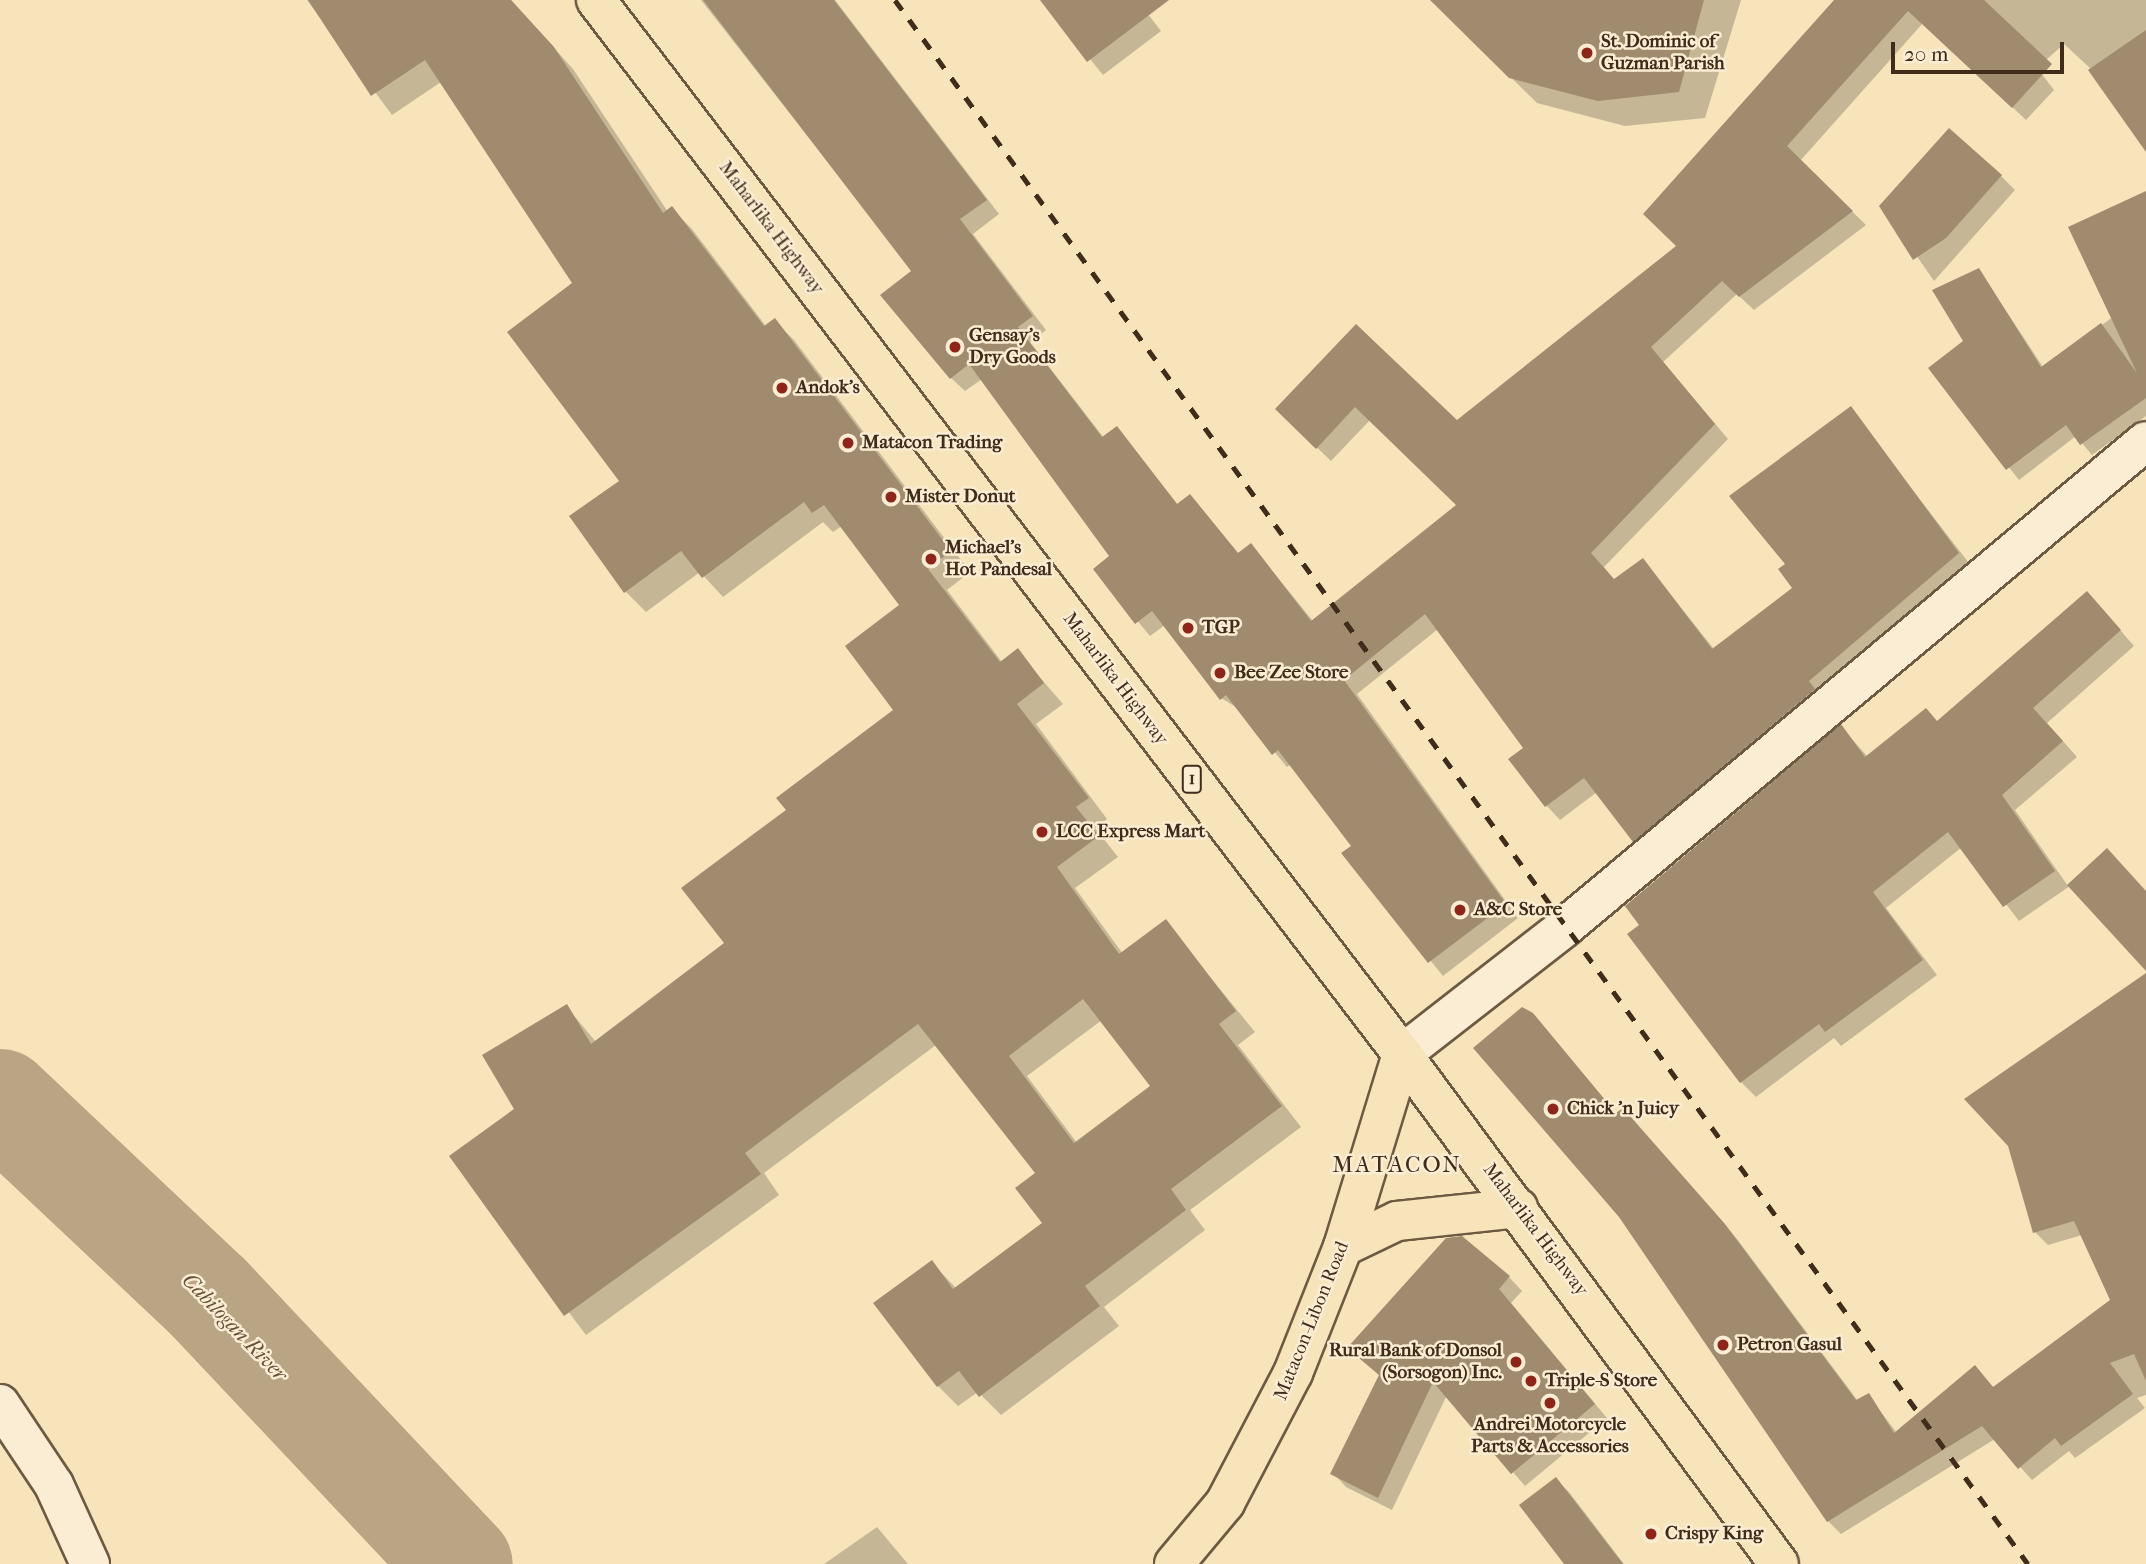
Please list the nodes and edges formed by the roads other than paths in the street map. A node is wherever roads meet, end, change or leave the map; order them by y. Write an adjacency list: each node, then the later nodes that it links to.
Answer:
1 (596, 0): 3 (main road, Maharlika Highway / 1)
2 (2146, 441): 3 (street)
3 (1402, 1054): 4 (main road, Maharlika Highway / 1); 5 (main road, Matacon-Libon Road)
4 (1518, 1208): 5 (main road); 9 (main road, Maharlika Highway / 1)
5 (1343, 1247): 8 (main road, Matacon-Libon Road)
6 (0, 1404): 7 (street)
7 (90, 1564)
8 (1174, 1564)
9 (1779, 1564)

